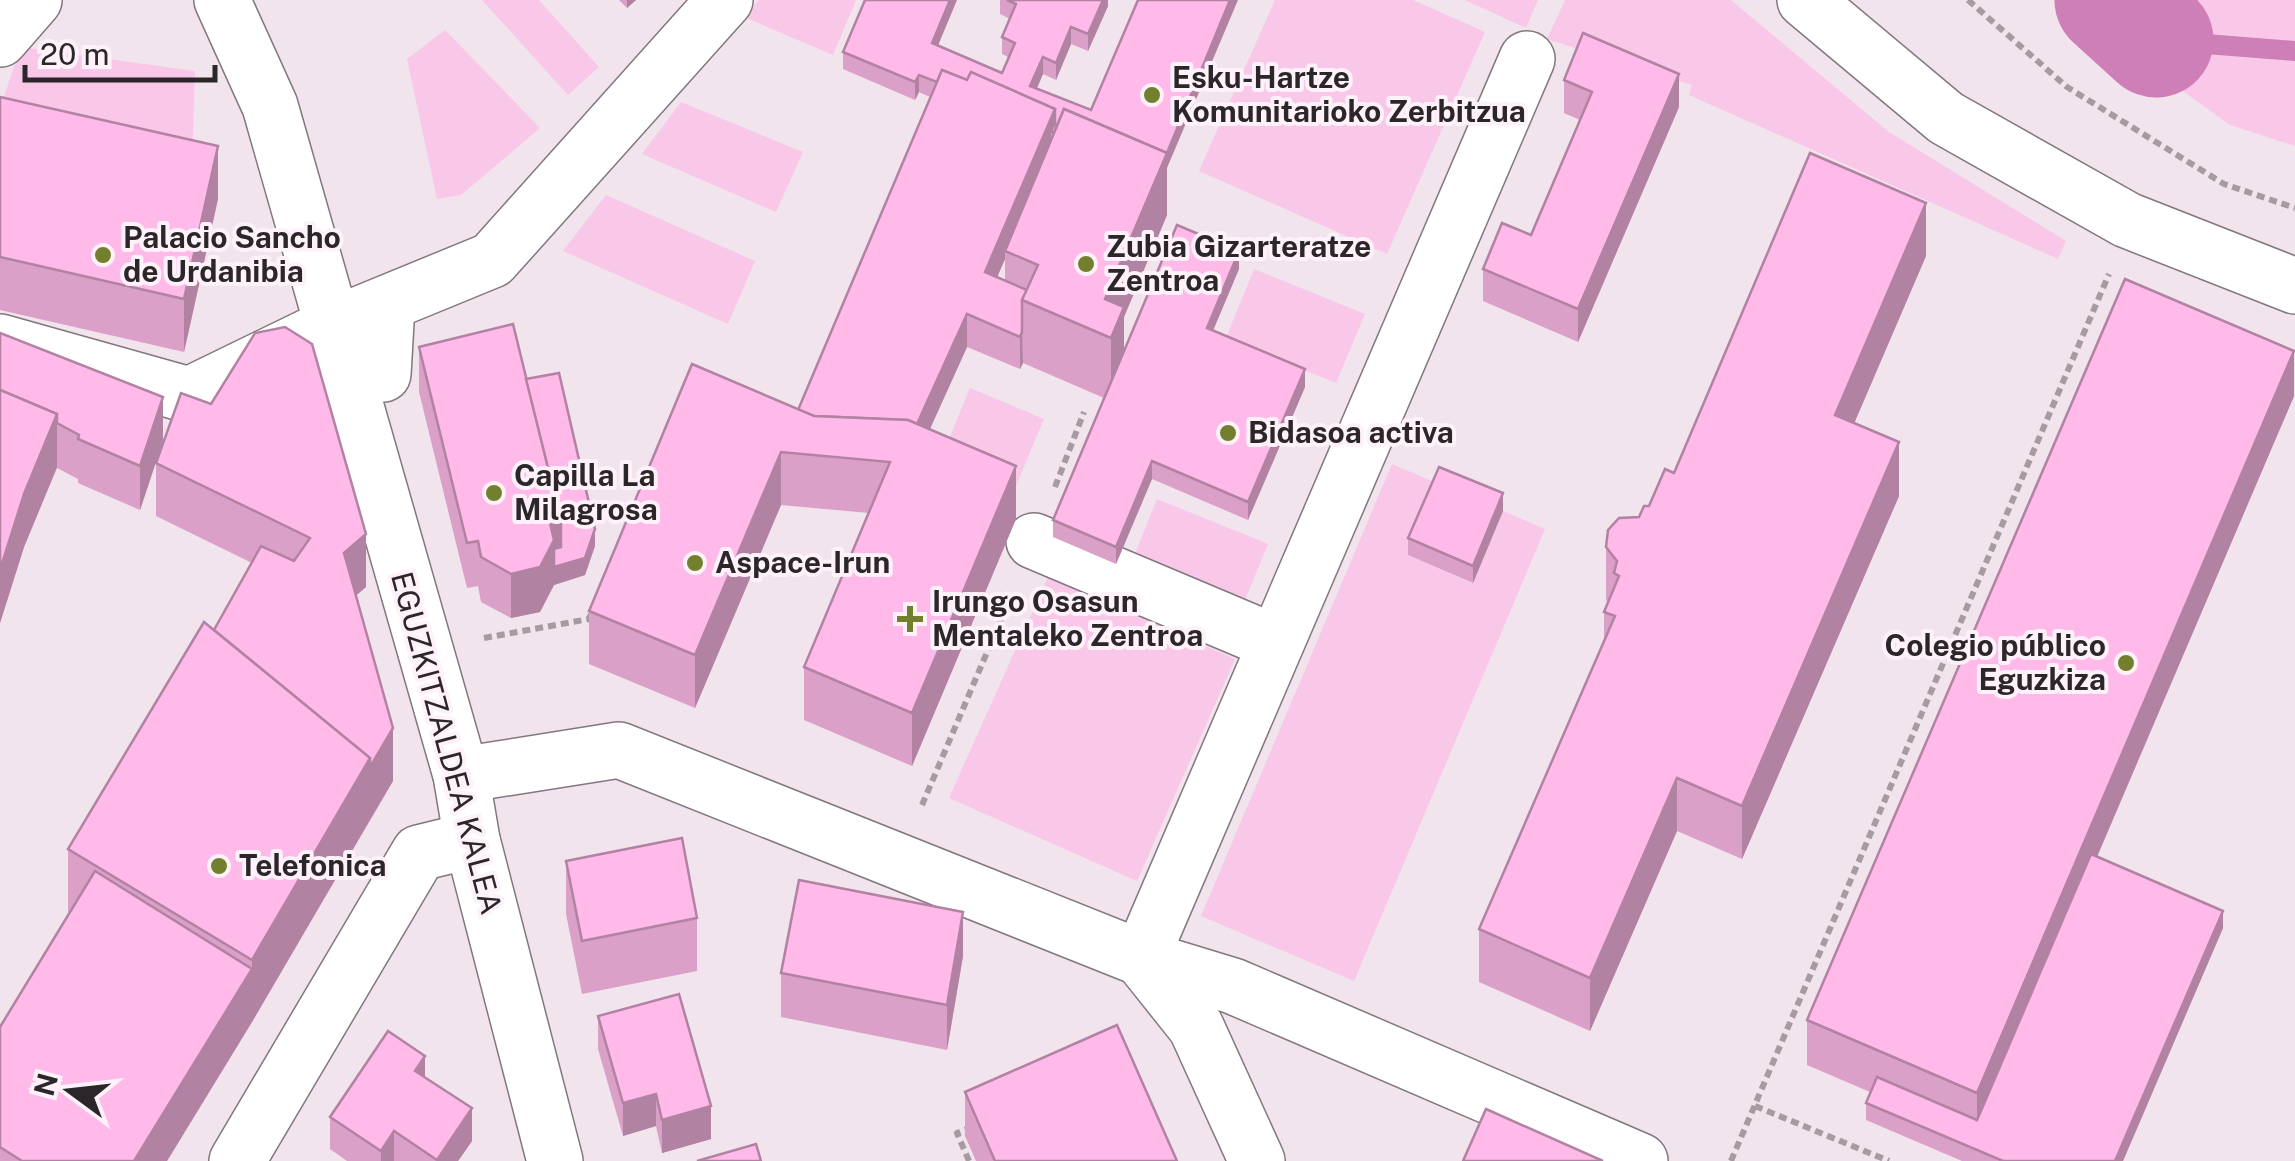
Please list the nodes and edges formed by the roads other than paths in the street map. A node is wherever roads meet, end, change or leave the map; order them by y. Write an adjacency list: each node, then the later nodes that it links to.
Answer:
1 (34, 0): 5 (street)
2 (222, 0): 9 (street, EGUZKITZALDEA KALEA)
3 (726, 0): 8 (street)
4 (1805, 0): 7 (street)
5 (0, 39)
6 (1527, 59): 13 (street)
7 (2295, 286)
8 (387, 305): 9 (street); 11 (street)
9 (331, 326): 10 (street); 14 (street, EGUZKITZALDEA KALEA)
10 (0, 342)
11 (382, 374)
12 (1034, 541): 13 (street)
13 (1276, 644): 16 (street)
14 (460, 776): 15 (street, EGUZKITZALDEA KALEA); 16 (street)
15 (472, 840): 17 (street); 18 (street, EGUZKITZALDEA KALEA)
16 (1140, 958): 19 (street); 20 (street)
17 (237, 1161)
18 (555, 1161)
19 (1257, 1161)
20 (1640, 1161)

